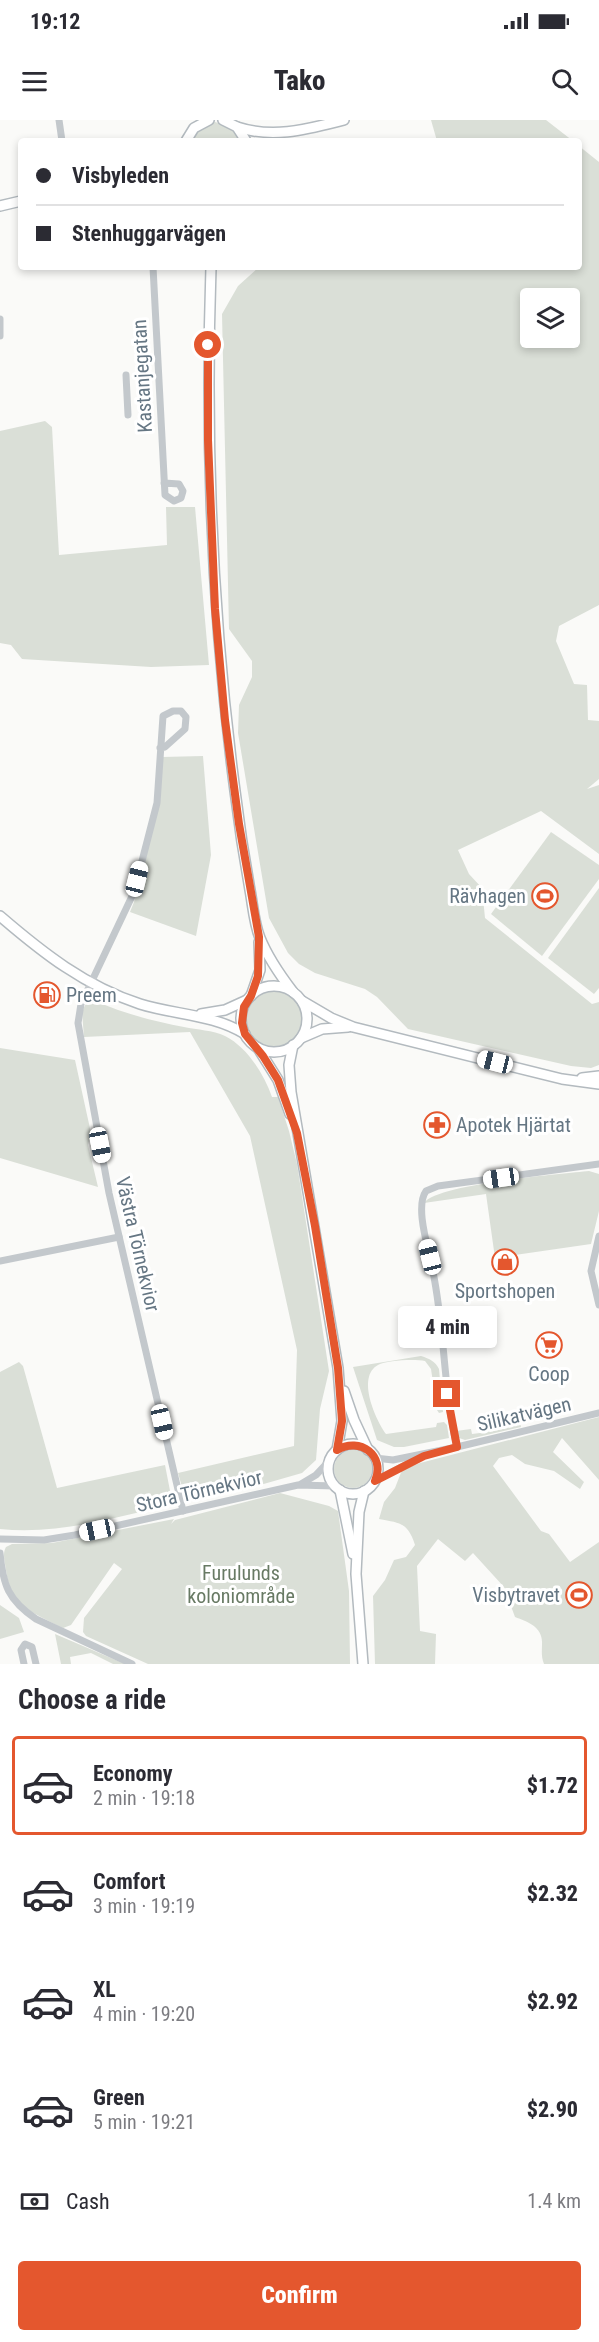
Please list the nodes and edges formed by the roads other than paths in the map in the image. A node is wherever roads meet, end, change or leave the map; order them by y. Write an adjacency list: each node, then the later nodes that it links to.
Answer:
1 (210, 120): 5 (main road)
2 (344, 120): 6 (main road)
3 (231, 123): 6 (main road); 8 (main road)
4 (60, 124): 7 (street)
5 (194, 130)
6 (297, 132): 9 (main road)
7 (66, 138)
8 (244, 138)
9 (284, 138)
10 (18, 200): 11 (main road)
11 (3, 206)
12 (153, 270): 18 (street, Kastanjegatan)
13 (211, 270): 21 (main road)
14 (0, 319): 15 (street)
15 (0, 336)
16 (126, 375): 17 (street)
17 (128, 415)
18 (164, 483)
19 (160, 748): 19 (street, Västra Törnekvior); 22 (street, Västra Törnekvior)
20 (0, 916): 22 (main road)
21 (259, 937): 23 (main road); 24 (main road)
22 (90, 984): 26 (main road); 37 (street, Västra Törnekvior)
23 (293, 992): 24 (main road); 25 (main road)
24 (249, 998): 26 (main road); 28 (main road)
25 (302, 1001): 27 (main road); 29 (main road)
26 (195, 1015): 28 (main road)
27 (353, 1027): 29 (main road); 32 (main road)
28 (245, 1034): 30 (main road)
29 (297, 1042): 30 (main road); 34 (main road)
30 (256, 1047): 34 (main road)
31 (599, 1076): 32 (main road)
32 (562, 1079): 33 (main road)
33 (599, 1084)
34 (297, 1133): 40 (main road)
35 (599, 1164): 42 (street)
36 (599, 1236): 39 (street)
37 (119, 1237): 38 (street); 51 (street, Västra Törnekvior)
38 (0, 1261)
39 (599, 1305)
40 (338, 1368): 43 (main road); 44 (main road)
41 (599, 1413): 42 (street, Silikatvägen)
42 (457, 1447): 45 (street, Silikatvägen)
43 (337, 1450): 44 (main road); 46 (main road)
44 (372, 1454): 45 (street); 47 (main road)
45 (424, 1456): 47 (street)
46 (331, 1459): 48 (street); 49 (main road)
47 (375, 1481): 50 (main road)
48 (298, 1485): 49 (street); 51 (street, Stora Törnekvior)
49 (337, 1488): 50 (main road); 54 (main road)
50 (364, 1491): 54 (main road)
51 (183, 1512): 52 (street, Stora Törnekvior)
52 (0, 1539)
53 (0, 1553): 58 (street)
54 (356, 1574): 55 (main road)
55 (358, 1606): 59 (main road); 60 (main road)
56 (24, 1664): 57 (street)
57 (36, 1664)
58 (132, 1664)
59 (357, 1664)
60 (363, 1664)

